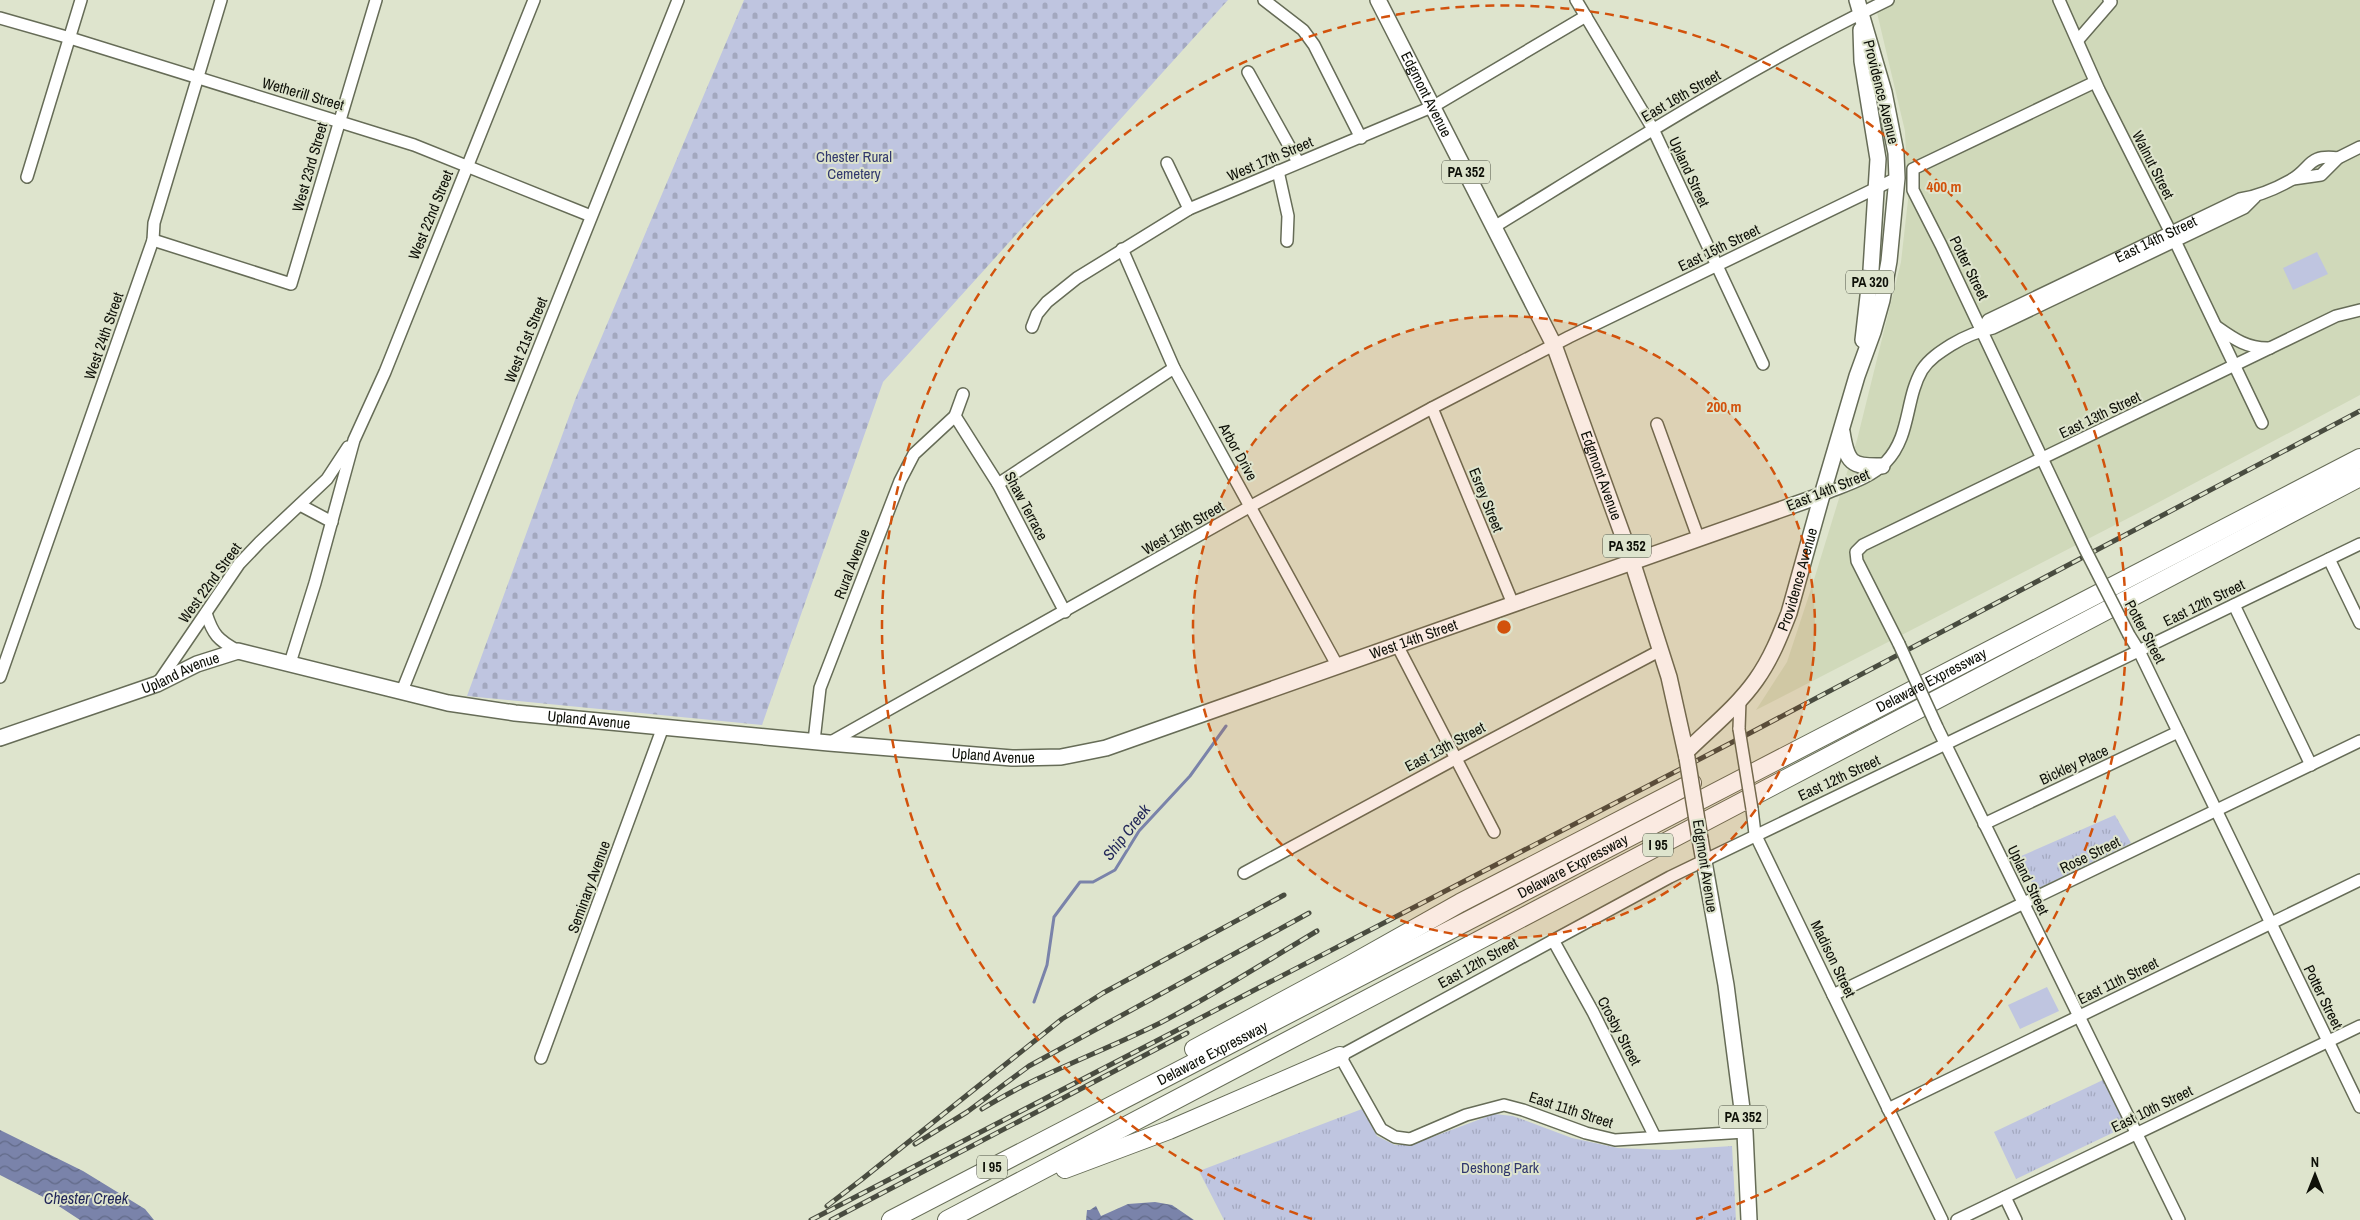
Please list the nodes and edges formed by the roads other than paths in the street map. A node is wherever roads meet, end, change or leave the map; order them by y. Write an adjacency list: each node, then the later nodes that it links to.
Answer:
1 (81, 0): 15 (street)
2 (221, 0): 18 (street, West 24th Street)
3 (376, 0): 21 (street, West 23rd Street)
4 (534, 0): 28 (street, West 22nd Street)
5 (678, 0): 35 (street, West 21st Street)
6 (1264, 0): 23 (street)
7 (1378, 0): 20 (main road, Edgmont Avenue / PA 352)
8 (1576, 0): 13 (street, Upland Street)
9 (1888, 0): 12 (street, East 16th Street)
10 (2059, 0): 16 (street, Walnut Street)
11 (2109, 0): 16 (street)
12 (1859, 7): 22 (street, East 16th Street); 31 (main road, Providence Avenue / PA 320); 33 (main road, Providence Avenue / PA 320)
13 (1586, 16): 20 (street, West 17th Street); 22 (street, Upland Street)
14 (0, 18): 15 (street, Wetherill Street)
15 (70, 38): 18 (street, Wetherill Street); 30 (street)
16 (2078, 40): 19 (street, Walnut Street)
17 (1248, 72): 27 (street)
18 (196, 79): 21 (street, Wetherill Street); 38 (street, West 24th Street)
19 (2095, 82): 37 (street, Walnut Street); 45 (street, Potter Street)
20 (1434, 106): 23 (street, West 17th Street); 36 (main road, Edgmont Avenue / PA 352)
21 (339, 120): 28 (street, Wetherill Street); 38 (street, West 23rd Street)
22 (1653, 129): 36 (street, East 16th Street); 41 (street, Upland Street)
23 (1361, 138): 27 (street, West 17th Street)
24 (2360, 147): 25 (street, East 14th Street)
25 (2338, 158): 32 (street, East 14th Street); 32 (street, East 14th Street)
26 (1167, 162): 34 (street)
27 (1298, 162): 29 (street, West 17th Street)
28 (466, 166): 35 (street, Wetherill Street); 58 (street, West 22nd Street)
29 (1278, 171): 34 (street, West 17th Street); 39 (street)
30 (27, 177)
31 (1897, 178): 33 (street, East 15th Street); 51 (main road, Providence Avenue / PA 320)
32 (2293, 179): 37 (street, East 14th Street)
33 (1878, 187): 41 (street, East 15th Street); 51 (main road, Providence Avenue / PA 320)
34 (1189, 209): 40 (street, West 17th Street)
35 (591, 216): 86 (street, West 21st Street)
36 (1494, 228): 46 (main road, Edgmont Avenue / PA 352)
37 (2173, 237): 44 (street, Walnut Street); 45 (street, East 14th Street)
38 (153, 240): 84 (street, West 24th Street)
39 (1287, 241)
40 (1122, 249): 43 (street, West 17th Street); 50 (street, Arbor Drive)
41 (1716, 266): 46 (street, East 15th Street); 48 (street, Upland Street)
42 (2360, 310): 47 (street, East 13th Street)
43 (1032, 327)
44 (2217, 327): 47 (street); 49 (street, Walnut Street)
45 (1982, 330): 60 (street, Potter Street); 61 (street, East 14th Street)
46 (1554, 345): 53 (street, West 15th Street); 72 (main road, Edgmont Avenue / PA 352)
47 (2274, 348): 49 (street, East 13th Street)
48 (1763, 364)
49 (2235, 367): 55 (street, Walnut Street); 60 (street, East 13th Street)
50 (1174, 368): 63 (street); 66 (street, Arbor Drive)
51 (1857, 376): 57 (main road, Providence Avenue / PA 320)
52 (963, 394): 54 (street)
53 (1432, 408): 66 (street, West 15th Street); 73 (street, Esrey Street)
54 (955, 416): 63 (street, Shaw Terrace); 93 (street, Rural Avenue)
55 (2262, 423)
56 (1656, 424): 68 (street)
57 (1841, 430): 61 (main road); 64 (main road, Providence Avenue)
58 (354, 440): 65 (street, West 22nd Street); 67 (street, West 22nd Street)
59 (2360, 458): 117 (highway, Delaware Expressway / I 95)
60 (2043, 459): 70 (street, East 13th Street); 81 (street, Potter Street, bridge)
61 (1882, 466): 64 (street, East 14th Street)
62 (2360, 477): 122 (highway, Delaware Expressway / I 95)
63 (998, 484): 75 (street, Shaw Terrace)
64 (1822, 495): 68 (main road, East 14th Street); 87 (main road, Providence Avenue)
65 (300, 505): 67 (street); 76 (street, West 22nd Street)
66 (1251, 506): 75 (street, West 15th Street); 83 (street, Arbor Drive)
67 (332, 522): 82 (street, West 22nd Street)
68 (1698, 537): 72 (main road, East 14th Street)
69 (2360, 544): 71 (street, East 12th Street)
70 (1856, 552): 94 (street, Upland Street, bridge)
71 (2329, 559): 74 (street, East 12th Street); 77 (street)
72 (1632, 561): 73 (main road, West 14th Street); 79 (main road, Edgmont Avenue / PA 352)
73 (1513, 604): 78 (main road, West 14th Street)
74 (2234, 604): 81 (street, East 12th Street); 97 (street)
75 (1065, 612): 93 (street, West 15th Street)
76 (206, 613): 80 (street); 85 (street, West 22nd Street)
77 (2360, 623)
78 (1397, 645): 83 (main road, West 14th Street); 96 (street)
79 (1661, 650): 95 (main road, Edgmont Avenue / PA 352); 96 (street, East 13th Street)
80 (238, 651): 82 (main road, Upland Avenue); 85 (main road, Upland Avenue)
81 (2139, 651): 90 (street, Potter Street); 94 (street, East 12th Street)
82 (290, 663): 86 (main road, Upland Avenue)
83 (1337, 665): 88 (main road, West 14th Street)
84 (0, 677)
85 (157, 684): 91 (main road, Upland Avenue)
86 (402, 691): 89 (main road, Upland Avenue)
87 (1740, 700): 95 (main road, Providence Avenue); 102 (street, Madison Street, bridge)
88 (1194, 717): 93 (main road, Upland Avenue)
89 (664, 727): 93 (main road, Upland Avenue); 114 (street, Seminary Avenue)
90 (2178, 732): 99 (street, Potter Street); 100 (street, Bickley Place)
91 (0, 738)
92 (2360, 741): 97 (street, Rose Street)
93 (822, 742)
94 (1944, 744): 100 (street, Upland Street); 102 (street, East 12th Street)
95 (1686, 755): 98 (main road, Edgmont Avenue / PA 352, bridge)
96 (1454, 759): 101 (street); 104 (street, East 13th Street)
97 (2310, 765): 99 (street, Rose Street)
98 (1692, 783): 103 (main road, Edgmont Avenue / PA 352, bridge); 117 (highway)
99 (2216, 810): 106 (street, Rose Street); 107 (street, Potter Street)
100 (1984, 824): 106 (street, Upland Street)
101 (1494, 832)
102 (1755, 834): 103 (street, East 12th Street); 109 (street, Madison Street)
103 (1703, 860): 108 (street, East 12th Street); 118 (main road, Edgmont Avenue / PA 352)
104 (1244, 873)
105 (2360, 880): 107 (street, East 11th Street)
106 (2023, 904): 109 (street, Rose Street); 110 (street, Upland Street)
107 (2270, 923): 110 (street, East 11th Street); 112 (street, Potter Street)
108 (1553, 940): 113 (street, East 12th Street); 120 (street, Crosby Street)
109 (1834, 996): 116 (street, Madison Street)
110 (2080, 1016): 116 (street, East 11th Street); 119 (street, Upland Street)
111 (2360, 1026): 112 (street, East 10th Street)
112 (2328, 1041): 115 (street, Potter Street); 119 (street, East 10th Street)
113 (1340, 1056): 120 (street, East 11th Street); 122 (highway)
114 (541, 1058)
115 (2360, 1108)
116 (1888, 1109): 125 (street, Madison Street)
117 (1066, 1128): 123 (highway, Delaware Expressway / I 95)
118 (1745, 1132): 120 (street, East 11th Street); 124 (main road, PA 352)
119 (2136, 1134): 121 (street, East 10th Street); 128 (street, Upland Street)
120 (1655, 1137)
121 (2005, 1197): 126 (street, East 10th Street); 127 (street)
122 (952, 1217)
123 (891, 1220)
124 (1748, 1220)
125 (1942, 1220)
126 (1957, 1220)
127 (2016, 1220)
128 (2179, 1220)

